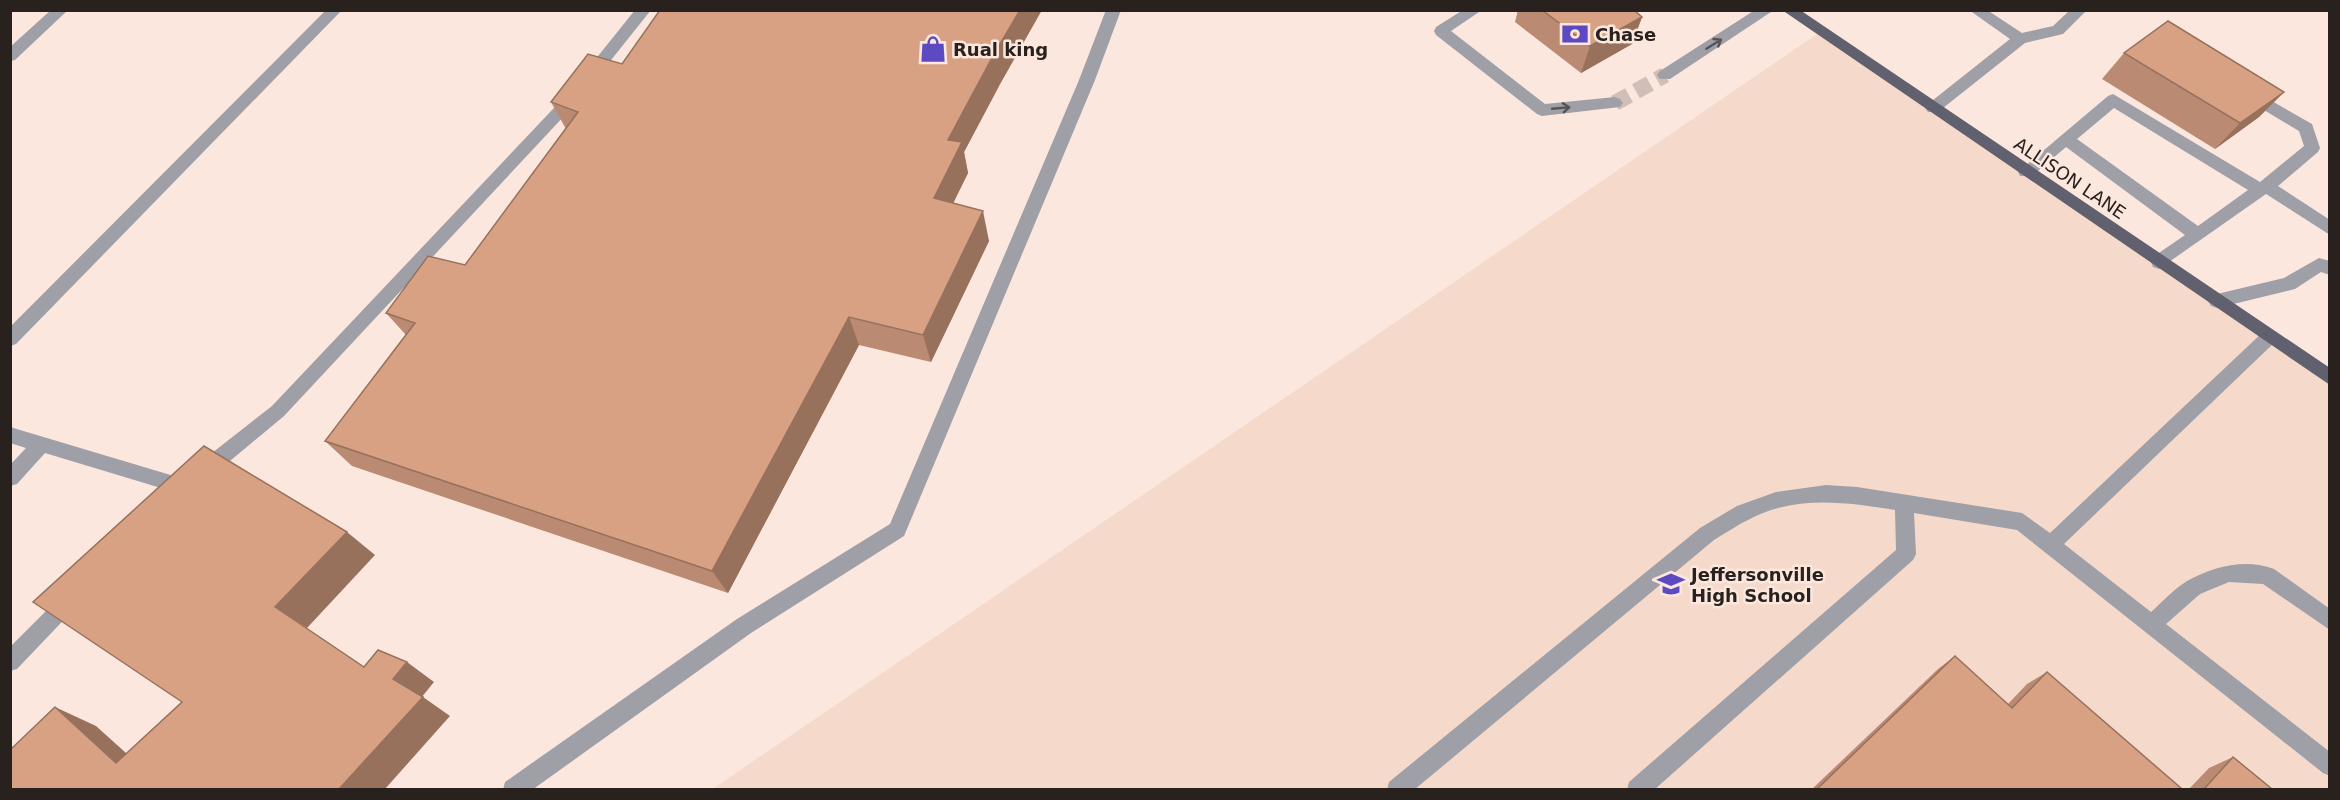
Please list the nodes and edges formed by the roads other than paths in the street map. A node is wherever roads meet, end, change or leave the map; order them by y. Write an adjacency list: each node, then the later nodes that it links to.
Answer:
1 (61, 10): 11 (street)
2 (335, 10): 25 (street)
3 (644, 10): 30 (street)
4 (1114, 10): 39 (street)
5 (1475, 10): 14 (street, one-way to 14)
6 (1767, 10): 12 (street, one-way to 6)
7 (1789, 10): 15 (main road, ALLISON LANE)
8 (1976, 10): 10 (street)
9 (2080, 10): 10 (street)
10 (2020, 39): 15 (street)
11 (10, 56)
12 (1665, 75)
13 (2238, 88): 18 (street)
14 (1615, 103)
15 (1933, 108): 17 (main road, ALLISON LANE)
16 (2067, 139): 17 (street); 18 (street); 20 (street)
17 (2026, 172): 21 (main road, ALLISON LANE)
18 (2264, 188): 19 (street); 20 (street)
19 (2330, 229)
20 (2198, 235): 21 (street)
21 (2159, 262): 23 (main road, ALLISON LANE)
22 (2330, 268): 23 (street)
23 (2217, 301): 24 (main road, ALLISON LANE)
24 (2269, 337): 26 (main road, ALLISON LANE); 33 (street)
25 (10, 339)
26 (2330, 378)
27 (10, 435): 28 (street)
28 (41, 445): 29 (street); 30 (street)
29 (10, 478)
30 (184, 487): 32 (street)
31 (1904, 502): 33 (street); 40 (street); 41 (street)
32 (167, 504)
33 (2050, 544): 36 (street)
34 (84, 586): 37 (street)
35 (2330, 621): 36 (street)
36 (2151, 624): 38 (street)
37 (10, 662)
38 (2330, 766)
39 (513, 789)
40 (1397, 789)
41 (1637, 789)

